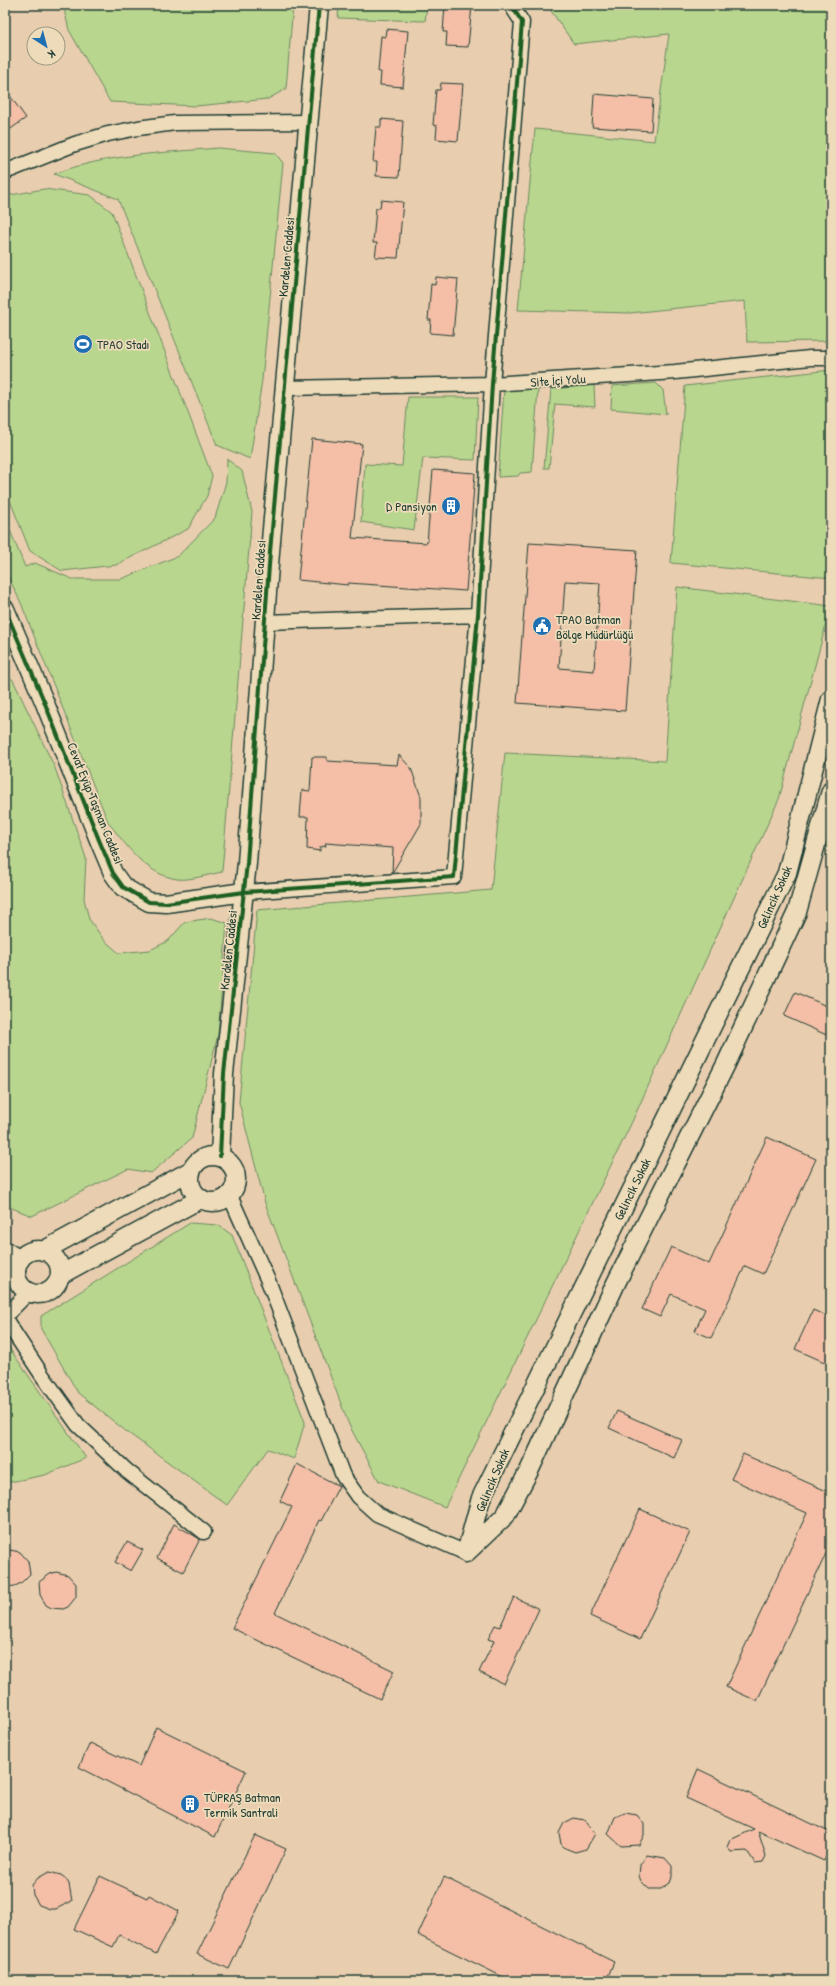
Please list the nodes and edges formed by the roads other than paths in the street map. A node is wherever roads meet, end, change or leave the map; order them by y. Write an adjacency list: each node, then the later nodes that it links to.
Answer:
1 (319, 5): 3 (street, Kardelen Caddesi)
2 (511, 5): 6 (street)
3 (308, 122): 4 (street); 7 (street, Kardelen Caddesi)
4 (5, 172)
5 (831, 358): 6 (street, Site İçi Yolu)
6 (492, 384): 7 (street, Site İçi Yolu); 9 (street)
7 (284, 388): 10 (street, Kardelen Caddesi)
8 (5, 609): 13 (street, Cevat Eyüp Taşman Caddesi)
9 (478, 615): 10 (street); 13 (street)
10 (265, 622): 13 (street, Kardelen Caddesi)
11 (831, 699): 14 (street, Gelincik Sokak)
12 (831, 791): 15 (street, Gelincik Sokak)
13 (244, 892): 16 (street, Kardelen Caddesi)
14 (768, 911): 15 (street); 26 (street, Gelincik Sokak)
15 (797, 912): 26 (street, Gelincik Sokak)
16 (220, 1156): 17 (street); 18 (street)
17 (192, 1170): 19 (street); 20 (street)
18 (230, 1196): 19 (street); 26 (street)
19 (200, 1199): 22 (street)
20 (43, 1251): 21 (street); 22 (street)
21 (12, 1256): 23 (street)
22 (60, 1275): 23 (street)
23 (29, 1292): 24 (street)
24 (5, 1317): 25 (street)
25 (204, 1532)
26 (466, 1553)

